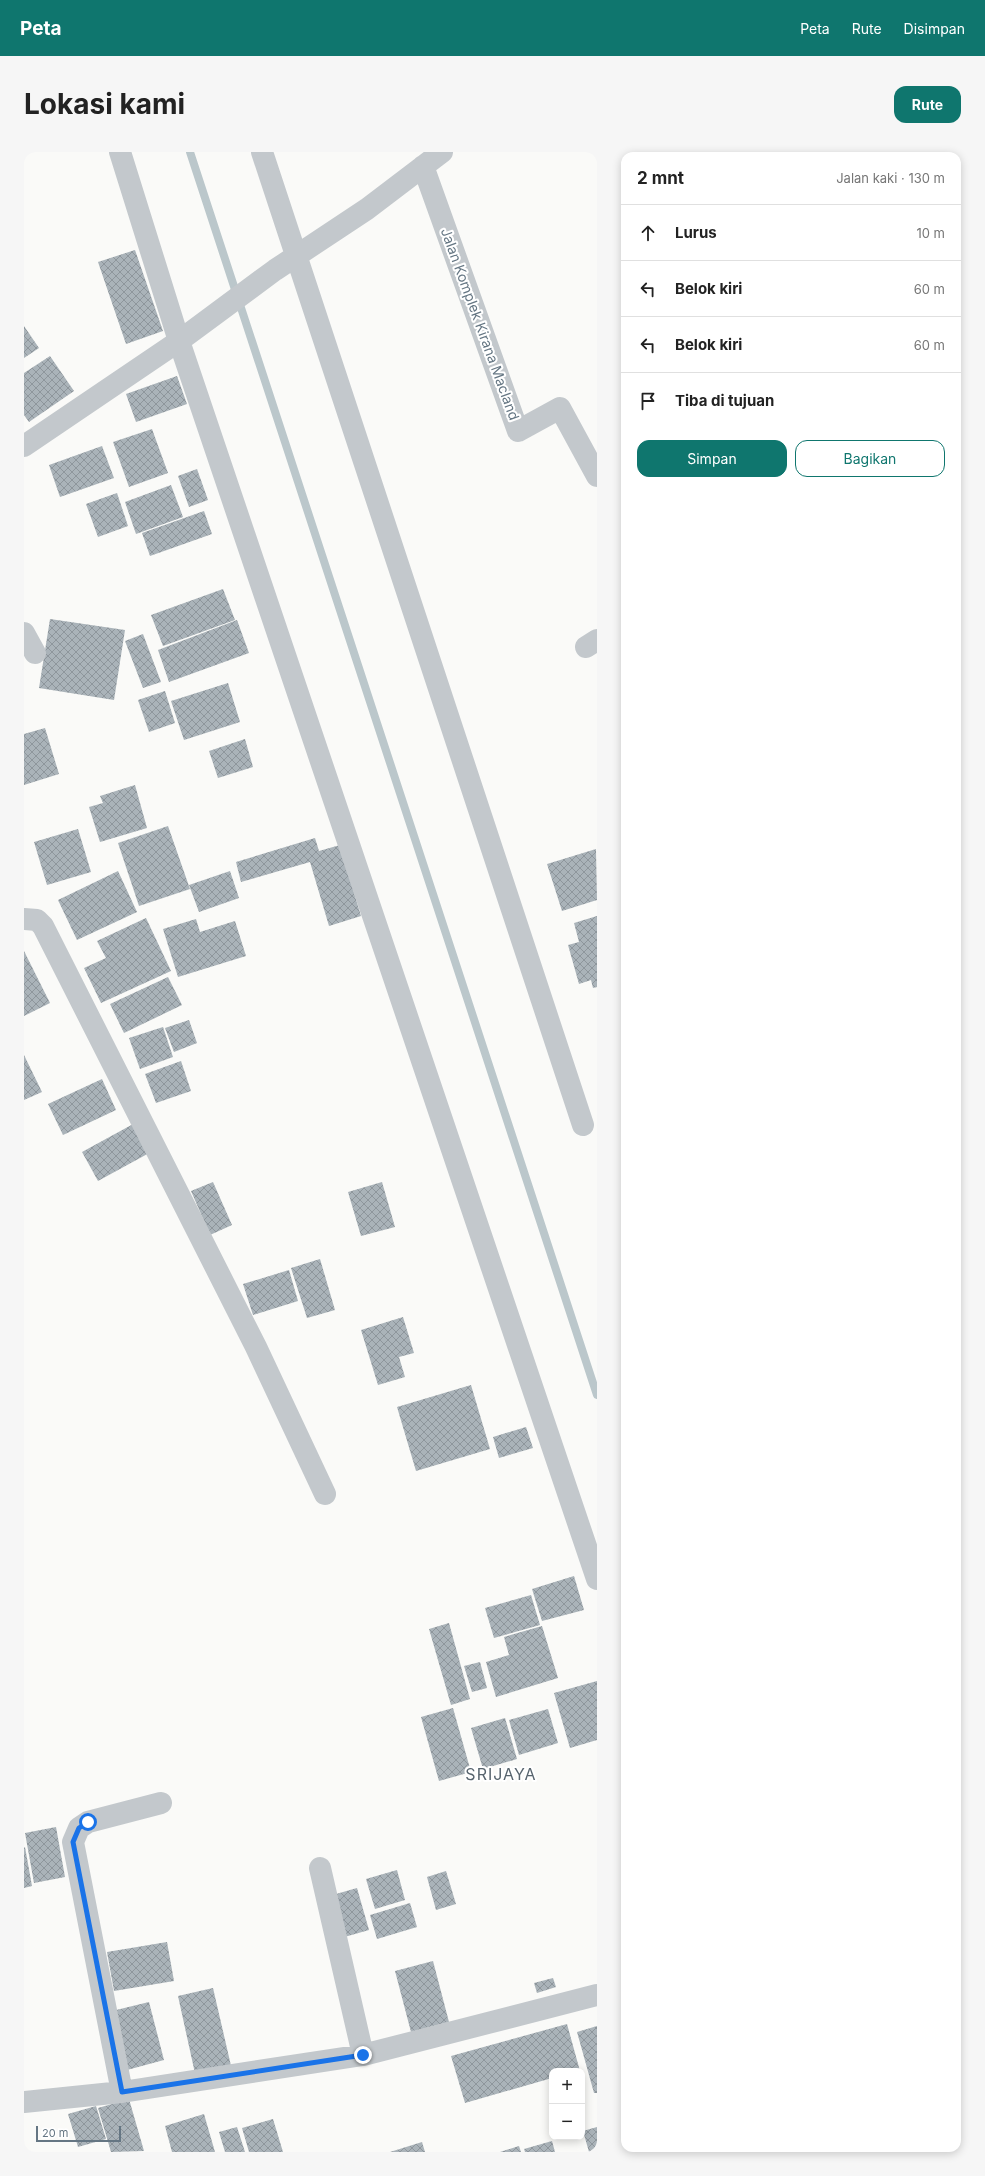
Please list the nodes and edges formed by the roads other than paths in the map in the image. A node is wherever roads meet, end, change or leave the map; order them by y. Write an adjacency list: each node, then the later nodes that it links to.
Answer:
1 (120, 152): 6 (street)
2 (262, 152): 5 (street)
3 (442, 152): 4 (street)
4 (423, 166): 5 (street); 8 (street, Jalan Komplek Kirana Macland)
5 (296, 256): 6 (street); 12 (street)
6 (179, 341): 7 (street); 14 (street)
7 (24, 446)
8 (597, 476)
9 (24, 633): 10 (street)
10 (35, 653)
11 (24, 919): 13 (street)
12 (582, 1124)
13 (325, 1494)
14 (597, 1579)
15 (161, 1803): 19 (street)
16 (320, 1868): 18 (street)
17 (597, 1994): 18 (street)
18 (363, 2055): 19 (street)
19 (122, 2092): 20 (street)
20 (24, 2102)

